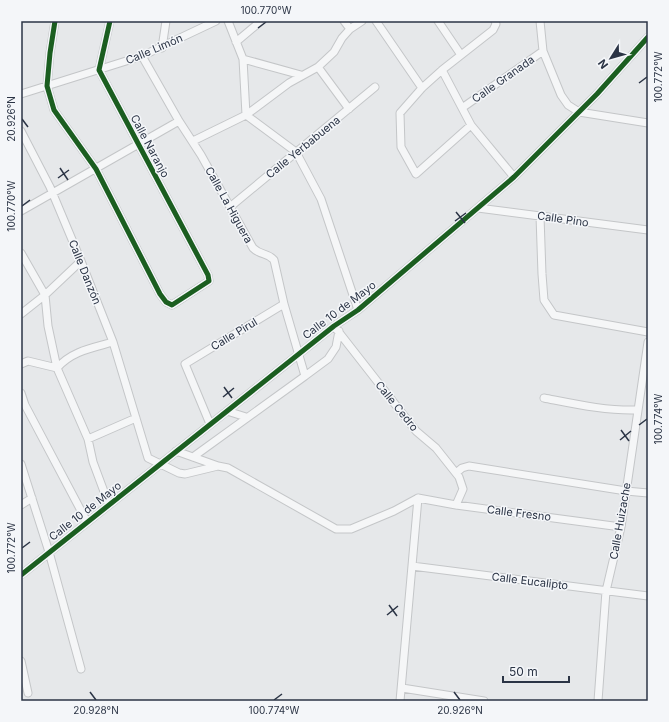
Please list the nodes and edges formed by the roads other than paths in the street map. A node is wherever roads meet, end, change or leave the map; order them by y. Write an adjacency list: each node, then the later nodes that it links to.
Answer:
1 (55, 21): 25 (street)
2 (110, 21): 22 (street)
3 (166, 21): 16 (street)
4 (216, 21): 16 (street, Calle Limón)
5 (228, 21): 15 (street)
6 (261, 21): 15 (street)
7 (344, 21): 13 (street)
8 (362, 21): 13 (street)
9 (376, 21): 27 (street)
10 (438, 21): 18 (street)
11 (540, 21): 17 (street)
12 (495, 23): 18 (street)
13 (350, 28): 21 (street)
14 (648, 37): 31 (street, Calle 10 de Mayo)
15 (236, 42): 20 (street)
16 (162, 48): 19 (street, Calle Limón)
17 (543, 51): 29 (street, Calle Granada); 31 (street)
18 (461, 55): 23 (street)
19 (142, 56): 22 (street, Calle Limón); 33 (street, Calle La Higuera)
20 (242, 59): 24 (street); 32 (street)
21 (318, 67): 24 (street); 30 (street)
22 (99, 70): 25 (street, Calle Limón); 38 (street, Calle Naranjo)
23 (442, 70): 27 (street); 29 (street)
24 (301, 75): 32 (street)
25 (47, 86): 28 (street, Calle Limón); 42 (street)
26 (375, 87): 30 (street, Calle Yerbabuena)
27 (422, 88): 35 (street)
28 (21, 94)
29 (462, 108): 35 (street)
30 (349, 109): 41 (street, Calle Yerbabuena)
31 (579, 112): 34 (street); 43 (street, Calle 10 de Mayo)
32 (246, 115): 37 (street); 41 (street)
33 (178, 121): 37 (street, Calle La Higuera); 38 (street)
34 (648, 123)
35 (471, 125): 43 (street)
36 (21, 131): 39 (street, Calle Danzón)
37 (193, 141): 45 (street, Calle La Higuera)
38 (138, 144): 42 (street); 42 (street, Calle Naranjo)
39 (29, 149): 40 (street); 44 (street, Calle Danzón)
40 (21, 152)
41 (296, 152): 45 (street, Calle Yerbabuena); 54 (street)
42 (96, 169): 44 (street)
43 (514, 177): 46 (street, Calle 10 de Mayo)
44 (52, 192): 47 (street); 51 (street, Calle Danzón)
45 (230, 207): 53 (street, Calle La Higuera)
46 (478, 208): 48 (street, Calle Pino); 54 (street, Calle 10 de Mayo)
47 (21, 211)
48 (540, 216): 49 (street, Calle Pino); 57 (street)
49 (648, 230)
50 (21, 253): 52 (street)
51 (81, 261): 52 (street); 58 (street, Calle Danzón)
52 (45, 295): 55 (street); 62 (street)
53 (284, 304): 60 (street, Calle La Higuera); 71 (street, Calle Pirul)
54 (358, 310): 56 (street, Calle 10 de Mayo)
55 (21, 314)
56 (336, 328): 60 (street, Calle 10 de Mayo); 63 (street); 78 (street, Calle Cedro)
57 (648, 332)
58 (113, 342): 62 (street); 69 (street, Calle Danzón)
59 (648, 342): 64 (street, Calle Huizache)
60 (299, 354): 63 (street, Calle La Higuera); 68 (street, Calle 10 de Mayo)
61 (21, 364): 62 (street)
62 (57, 368): 72 (street)
63 (305, 376): 70 (street)
64 (644, 386): 67 (street, Calle Huizache)
65 (21, 393): 86 (street)
66 (544, 398): 67 (street)
67 (638, 410): 79 (street, Calle Huizache)
68 (227, 411): 70 (street); 71 (street, Calle 10 de Mayo)
69 (136, 418): 72 (street); 76 (street, Calle Danzón)
70 (246, 418): 74 (street)
71 (210, 424): 73 (street, Calle 10 de Mayo)
72 (88, 439): 84 (street)
73 (176, 451): 74 (street); 76 (street, Calle 10 de Mayo)
74 (193, 457): 77 (street)
75 (21, 464): 81 (street)
76 (160, 464): 77 (street, Calle Danzón); 84 (street, Calle 10 de Mayo)
77 (218, 466): 82 (street)
78 (456, 473): 79 (street); 85 (street, Calle Cedro)
79 (626, 491): 80 (street); 87 (street, Calle Huizache)
80 (648, 493)
81 (32, 498): 83 (street); 88 (street)
82 (418, 498): 85 (street, Calle Fresno); 89 (street)
83 (21, 505)
84 (109, 505): 86 (street, Calle 10 de Mayo)
85 (456, 505): 87 (street, Calle Fresno)
86 (87, 522): 88 (street, Calle 10 de Mayo)
87 (621, 527): 91 (street, Calle Huizache)
88 (49, 552): 90 (street, Calle 10 de Mayo); 94 (street)
89 (412, 566): 91 (street, Calle Eucalipto); 95 (street)
90 (21, 575)
91 (606, 591): 92 (street, Calle Eucalipto); 99 (street, Calle Huizache)
92 (648, 596)
93 (21, 661): 96 (street)
94 (81, 669)
95 (402, 688): 97 (street); 98 (street)
96 (28, 693)
97 (400, 701)
98 (484, 701)
99 (598, 701)

